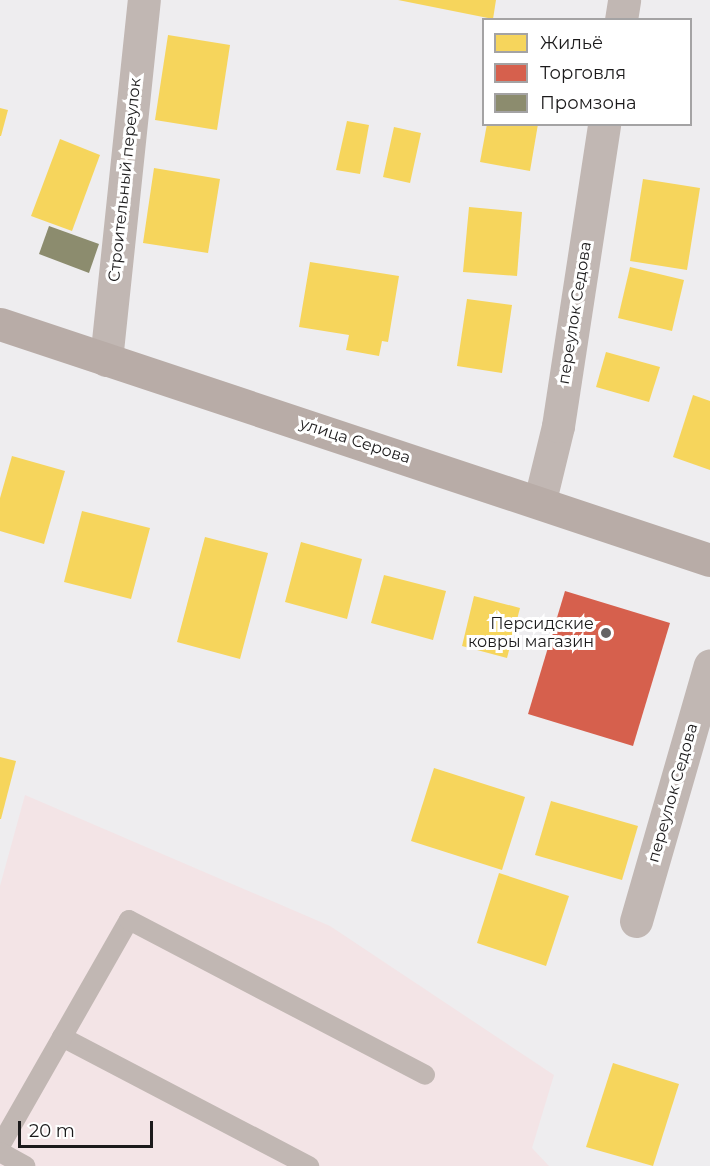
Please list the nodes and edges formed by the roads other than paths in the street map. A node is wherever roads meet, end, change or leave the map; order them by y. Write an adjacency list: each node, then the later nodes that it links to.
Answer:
1 (144, 0): 6 (street, Строительный переулок)
2 (624, 0): 3 (street)
3 (621, 18)
4 (604, 126): 7 (street, переулок Седова)
5 (0, 324): 6 (main road, улица Серова)
6 (106, 360): 7 (main road, улица Серова)
7 (540, 500): 8 (main road, улица Серова)
8 (710, 560)
9 (710, 665): 10 (street, переулок Седова)
10 (636, 921)
11 (62, 1037): 12 (lane); 13 (lane); 16 (lane)
12 (425, 1075)
13 (0, 1146)
14 (0, 1152): 15 (lane)
15 (25, 1166)
16 (309, 1166)

